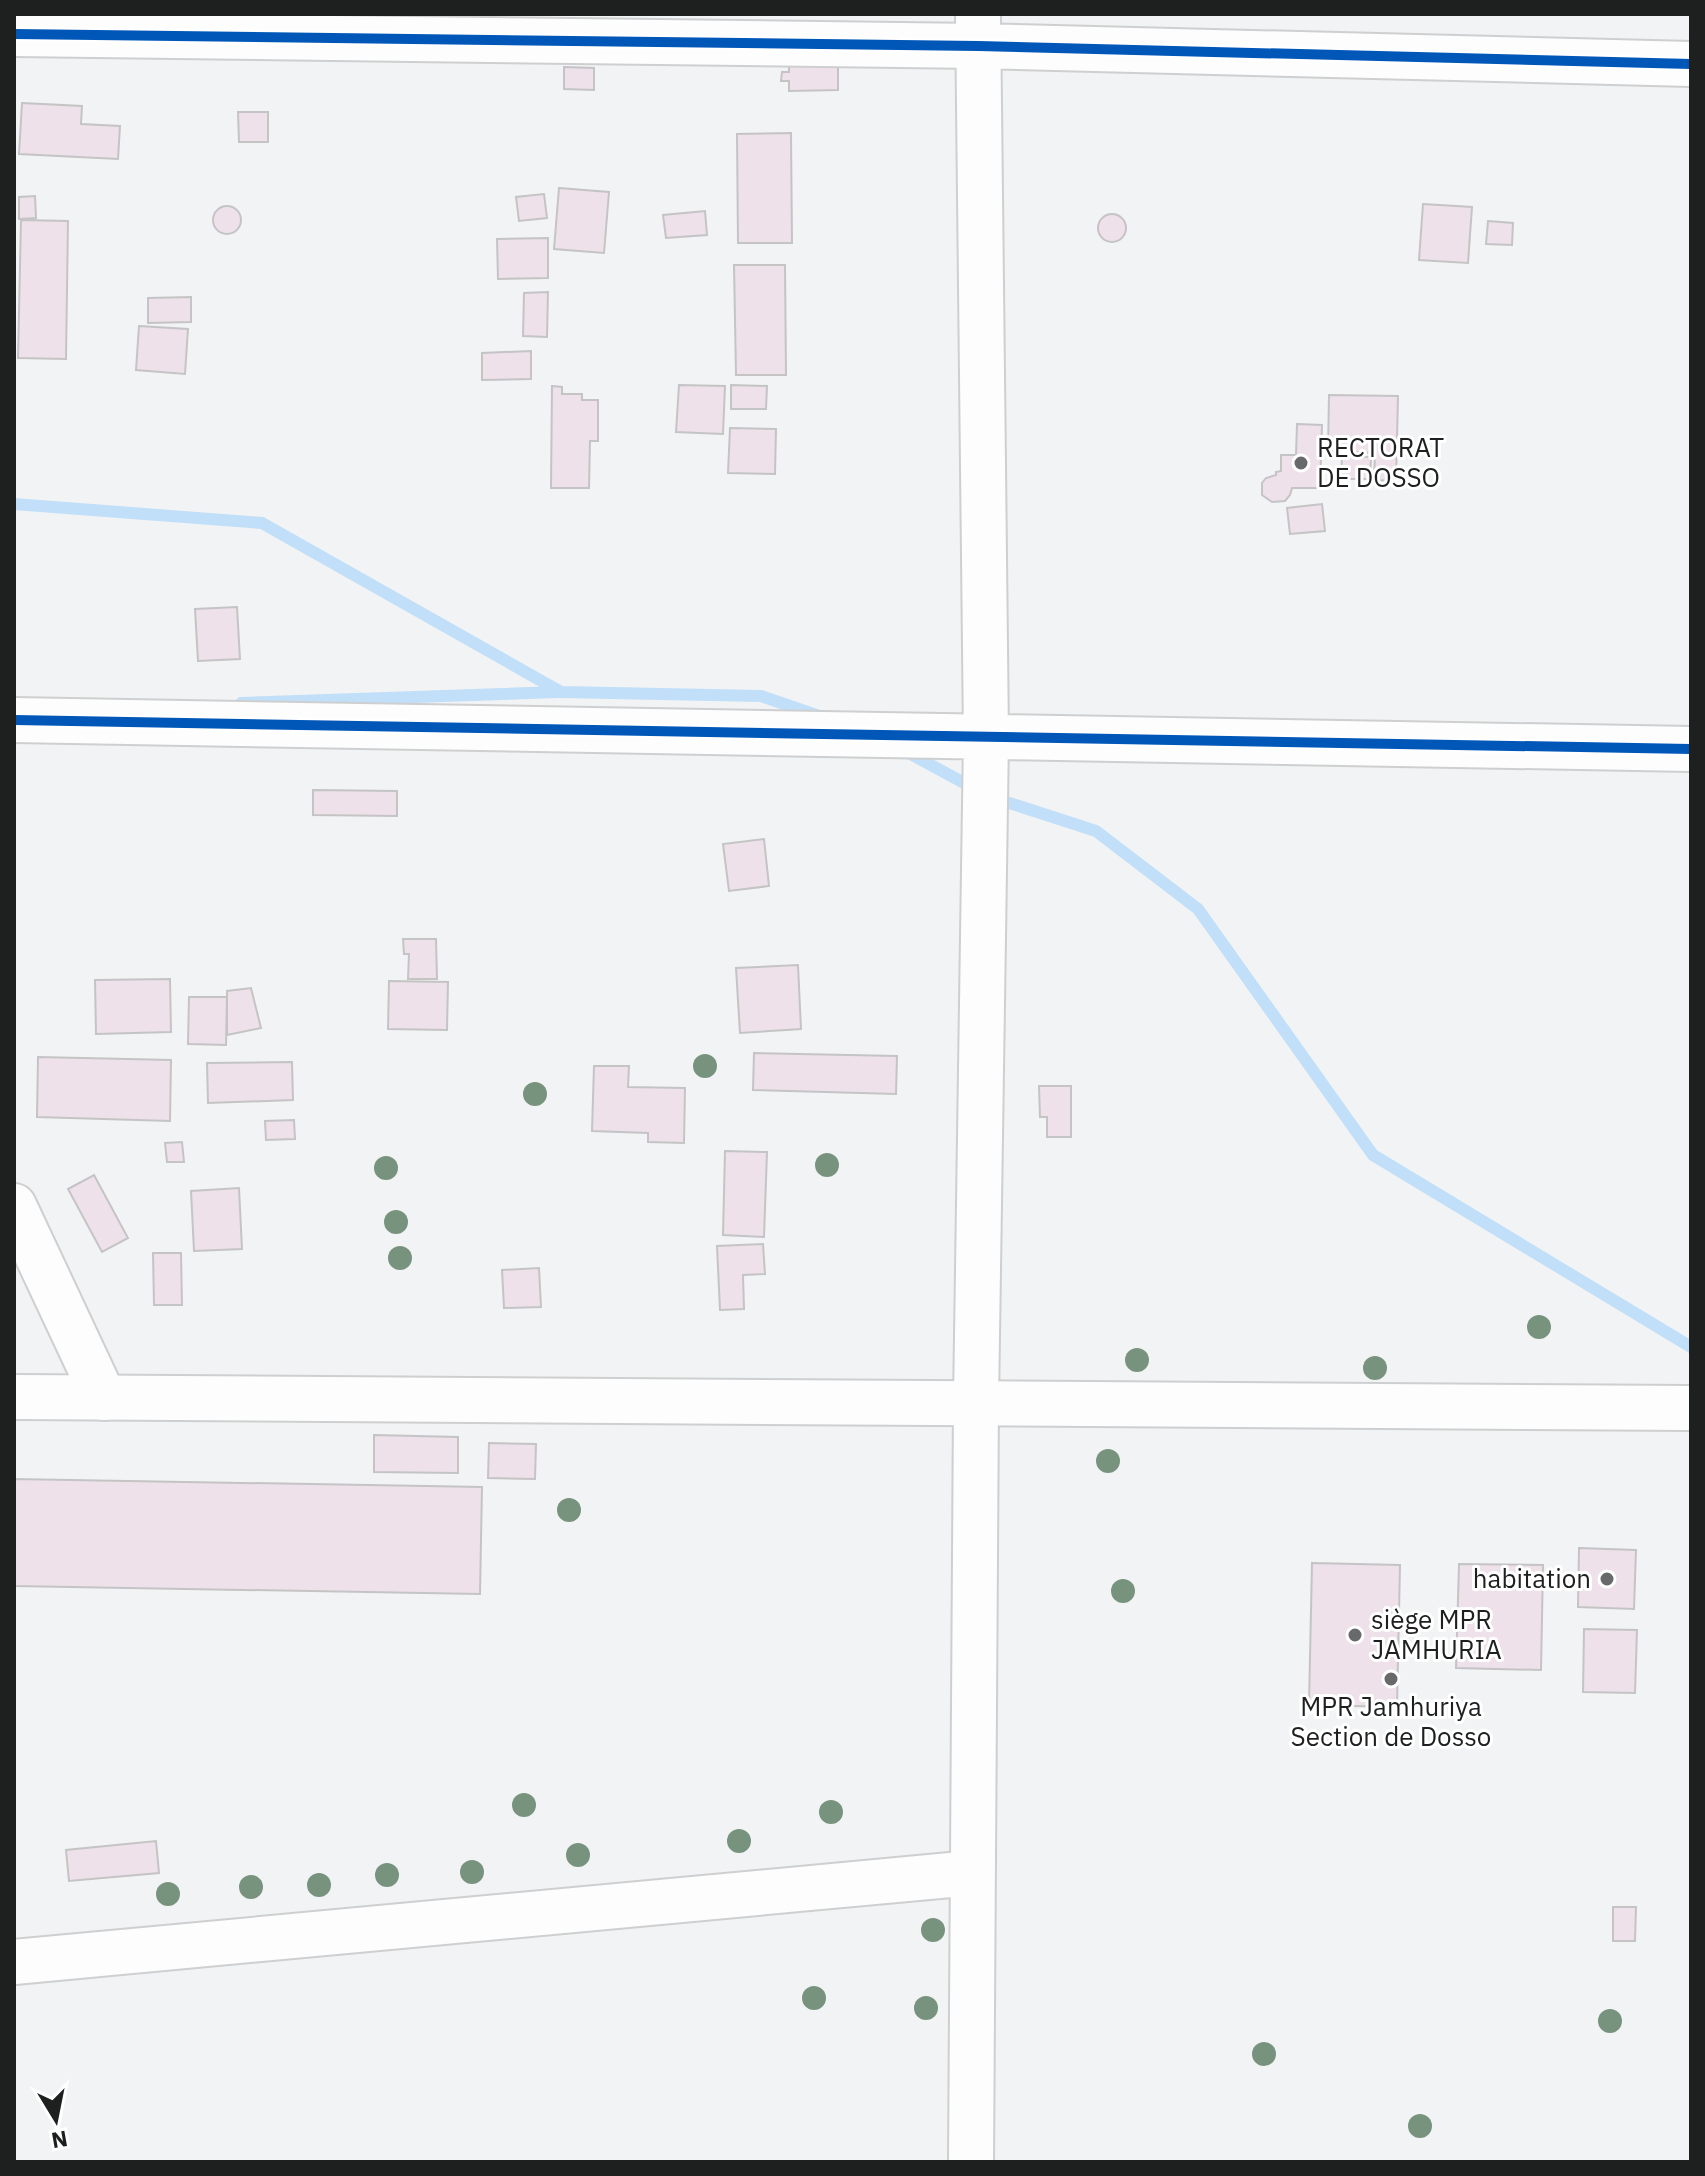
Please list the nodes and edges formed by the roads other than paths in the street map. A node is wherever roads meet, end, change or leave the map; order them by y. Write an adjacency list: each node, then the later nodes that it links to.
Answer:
1 (978, 30): 2 (main road); 3 (main road); 5 (main road)
2 (14, 34)
3 (1691, 64)
4 (14, 720): 5 (main road)
5 (986, 737): 6 (main road); 10 (main road)
6 (1691, 749)
7 (14, 1206): 9 (main road)
8 (14, 1397): 9 (main road)
9 (104, 1398): 10 (main road)
10 (976, 1403): 11 (main road); 12 (main road)
11 (1691, 1408)
12 (972, 1873): 13 (main road); 14 (main road)
13 (14, 1962)
14 (971, 2162)

